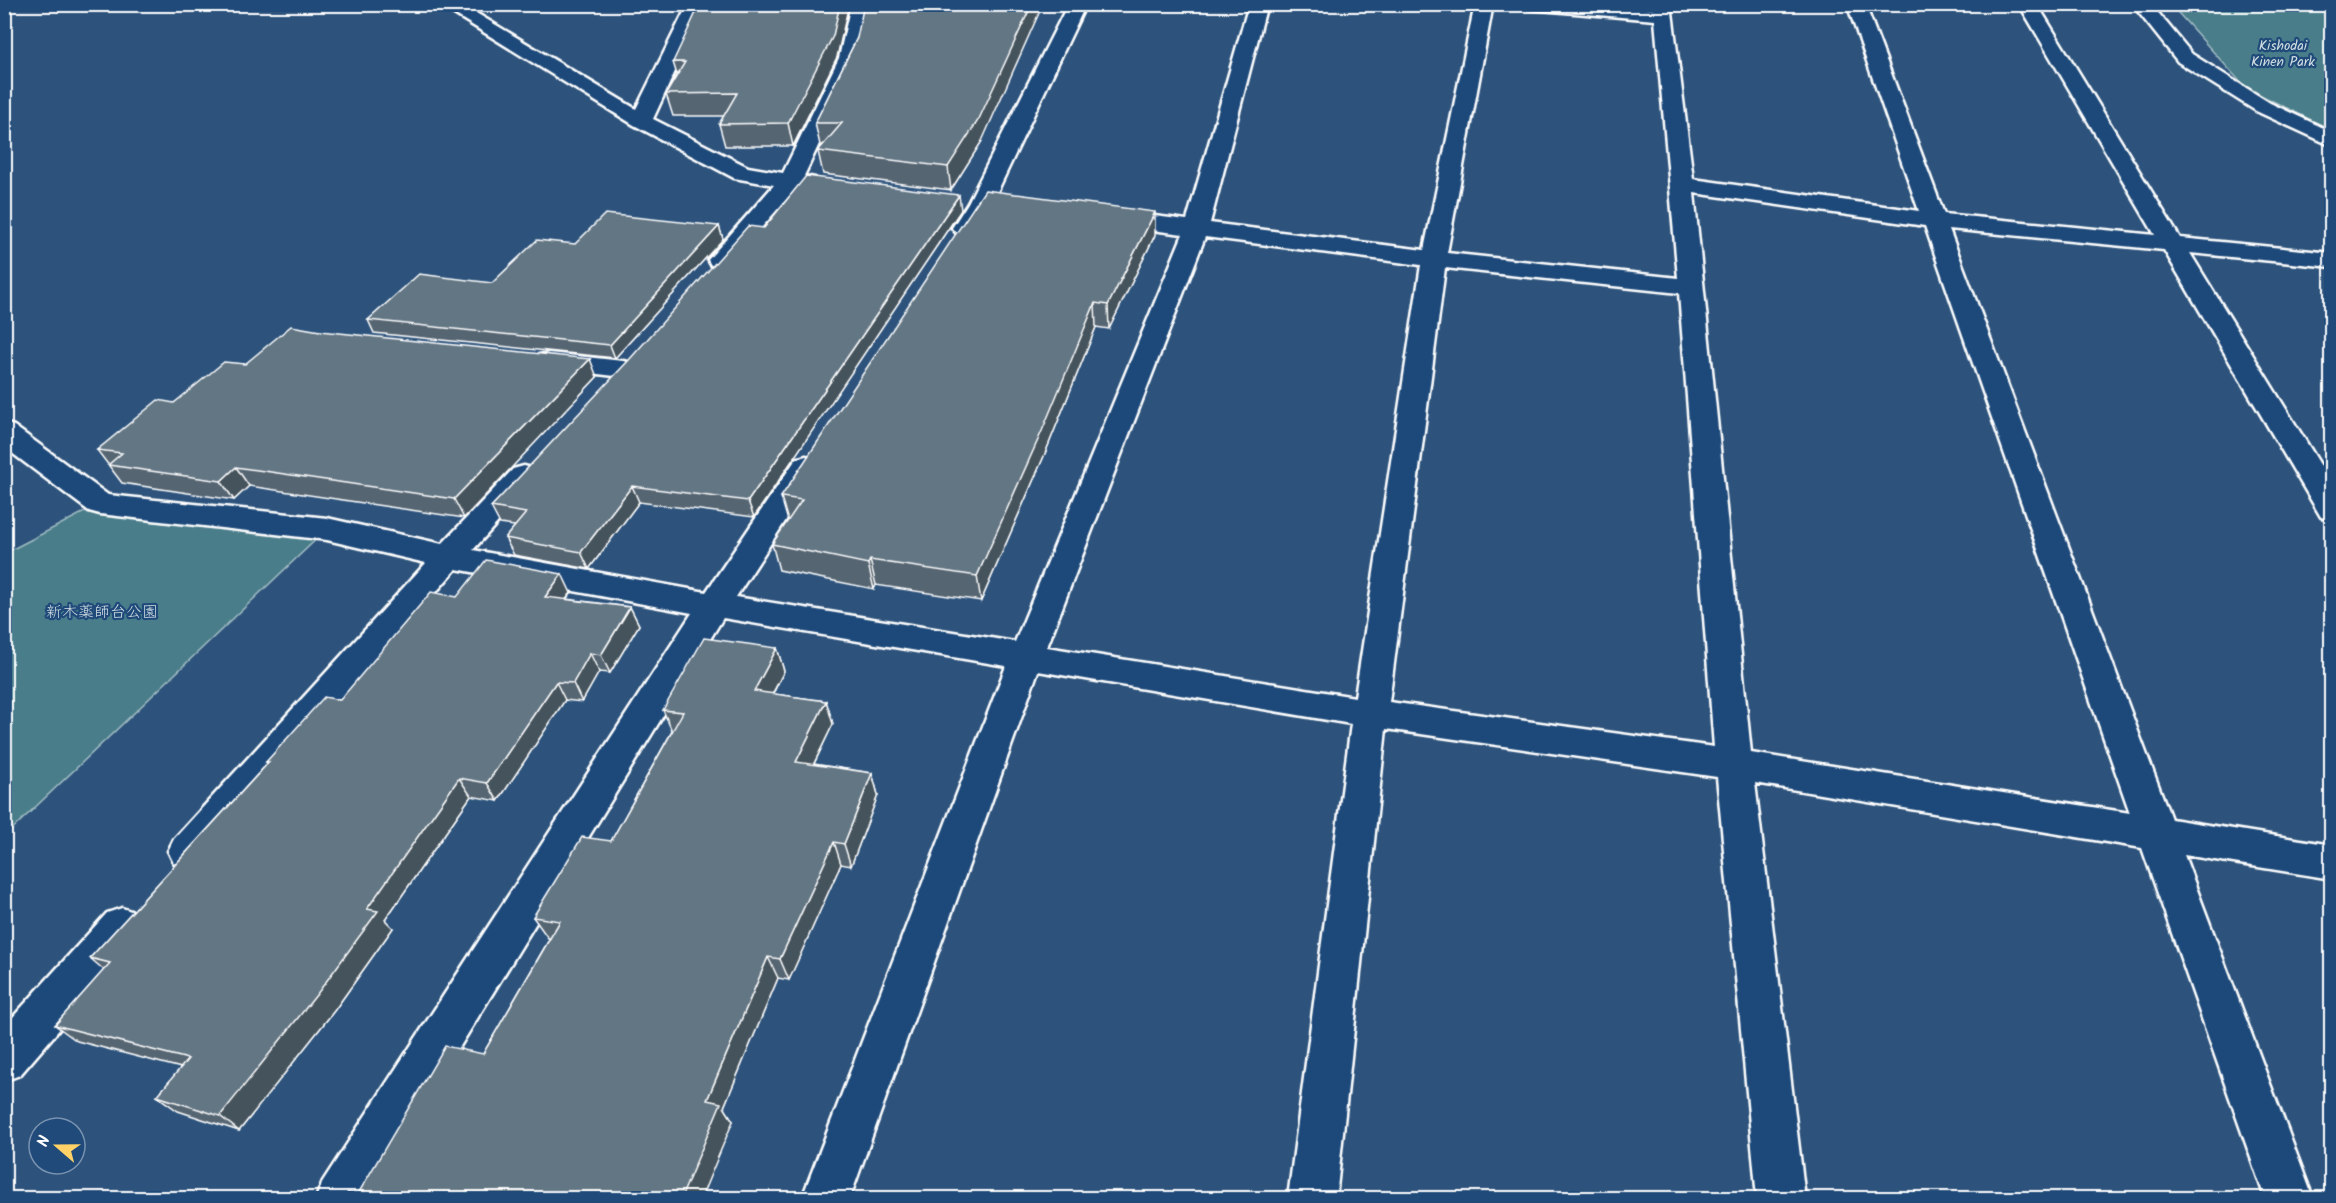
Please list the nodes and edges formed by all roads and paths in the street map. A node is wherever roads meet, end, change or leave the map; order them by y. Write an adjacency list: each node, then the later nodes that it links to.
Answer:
1 (447, 4): 12 (street)
2 (697, 4): 12 (street)
3 (860, 4): 14 (street)
4 (1077, 4): 21 (street)
5 (1258, 4): 19 (street)
6 (1484, 4): 22 (street)
7 (1529, 4): 11 (street)
8 (1856, 4): 18 (street)
9 (2028, 4): 20 (street)
10 (2141, 4): 13 (street)
11 (1662, 10): 15 (street)
12 (641, 122): 14 (street)
13 (2331, 140)
14 (790, 181): 16 (street); 24 (street)
15 (1682, 184): 18 (street); 25 (street)
16 (826, 185)
17 (1094, 216): 19 (street)
18 (1934, 220): 20 (street); 37 (street)
19 (1197, 228): 22 (street); 34 (street)
20 (2170, 243): 23 (street); 31 (street)
21 (948, 252)
22 (1434, 259): 25 (street); 35 (street)
23 (2331, 260)
24 (702, 279)
25 (1691, 287): 36 (street)
26 (529, 359): 27 (street)
27 (599, 394)
28 (4, 432): 32 (street)
29 (824, 439): 33 (street)
30 (544, 454): 32 (street)
31 (2331, 510)
32 (449, 557): 33 (street); 39 (street)
33 (714, 605): 34 (street); 42 (street)
34 (1027, 655): 35 (street); 43 (street)
35 (1370, 713): 36 (street); 44 (street)
36 (1734, 765): 37 (street); 45 (street)
37 (2158, 833): 38 (street); 46 (street)
38 (2331, 862)
39 (171, 871)
40 (139, 907): 41 (street)
41 (4, 1060)
42 (340, 1198)
43 (826, 1198)
44 (1312, 1198)
45 (1781, 1198)
46 (2289, 1198)

